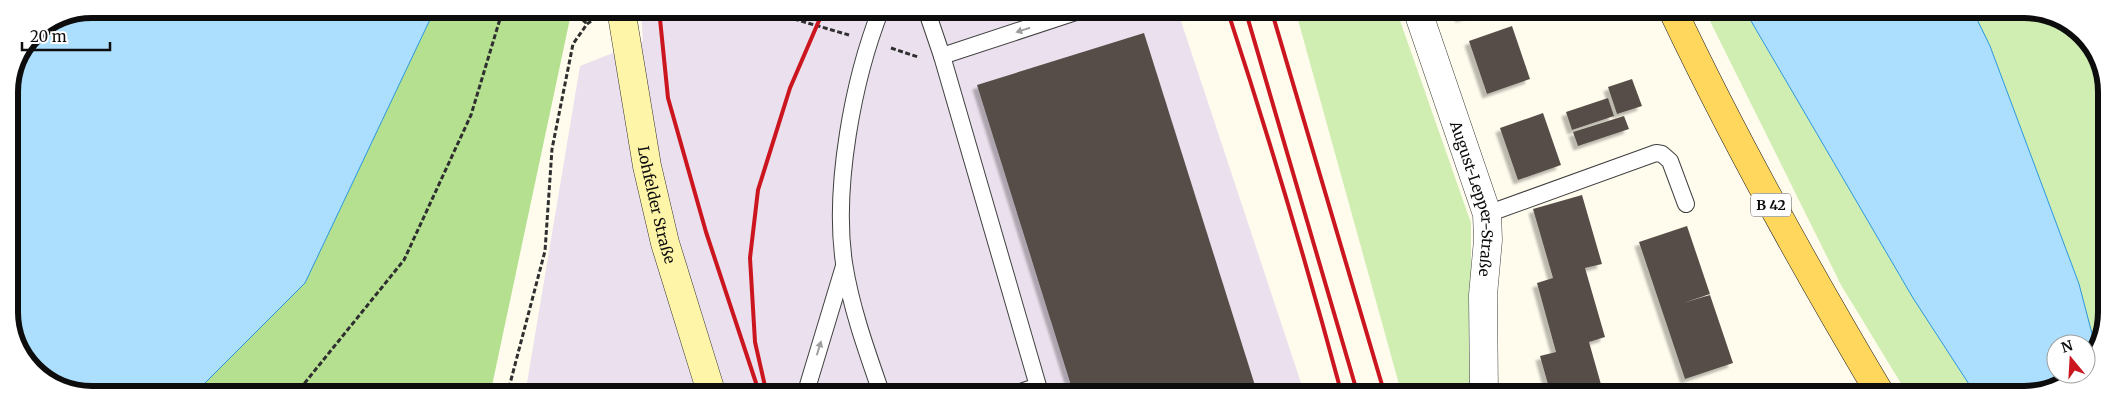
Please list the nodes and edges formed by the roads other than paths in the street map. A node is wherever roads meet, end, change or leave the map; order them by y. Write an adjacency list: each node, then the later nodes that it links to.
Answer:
1 (612, 17): 11 (street, Lohfelder Straße)
2 (879, 17): 10 (lane)
3 (929, 17): 7 (lane)
4 (1061, 17): 7 (lane, one-way to 7)
5 (1420, 17): 9 (street, August-Lepper-Straße)
6 (1676, 17): 16 (main road, B 42)
7 (942, 56): 14 (lane)
8 (1686, 204): 9 (lane)
9 (1487, 214): 15 (street, August-Lepper-Straße)
10 (844, 264): 12 (lane, one-way to 10); 13 (lane)
11 (709, 386)
12 (809, 386)
13 (879, 386)
14 (1038, 386)
15 (1484, 386)
16 (1876, 386)

